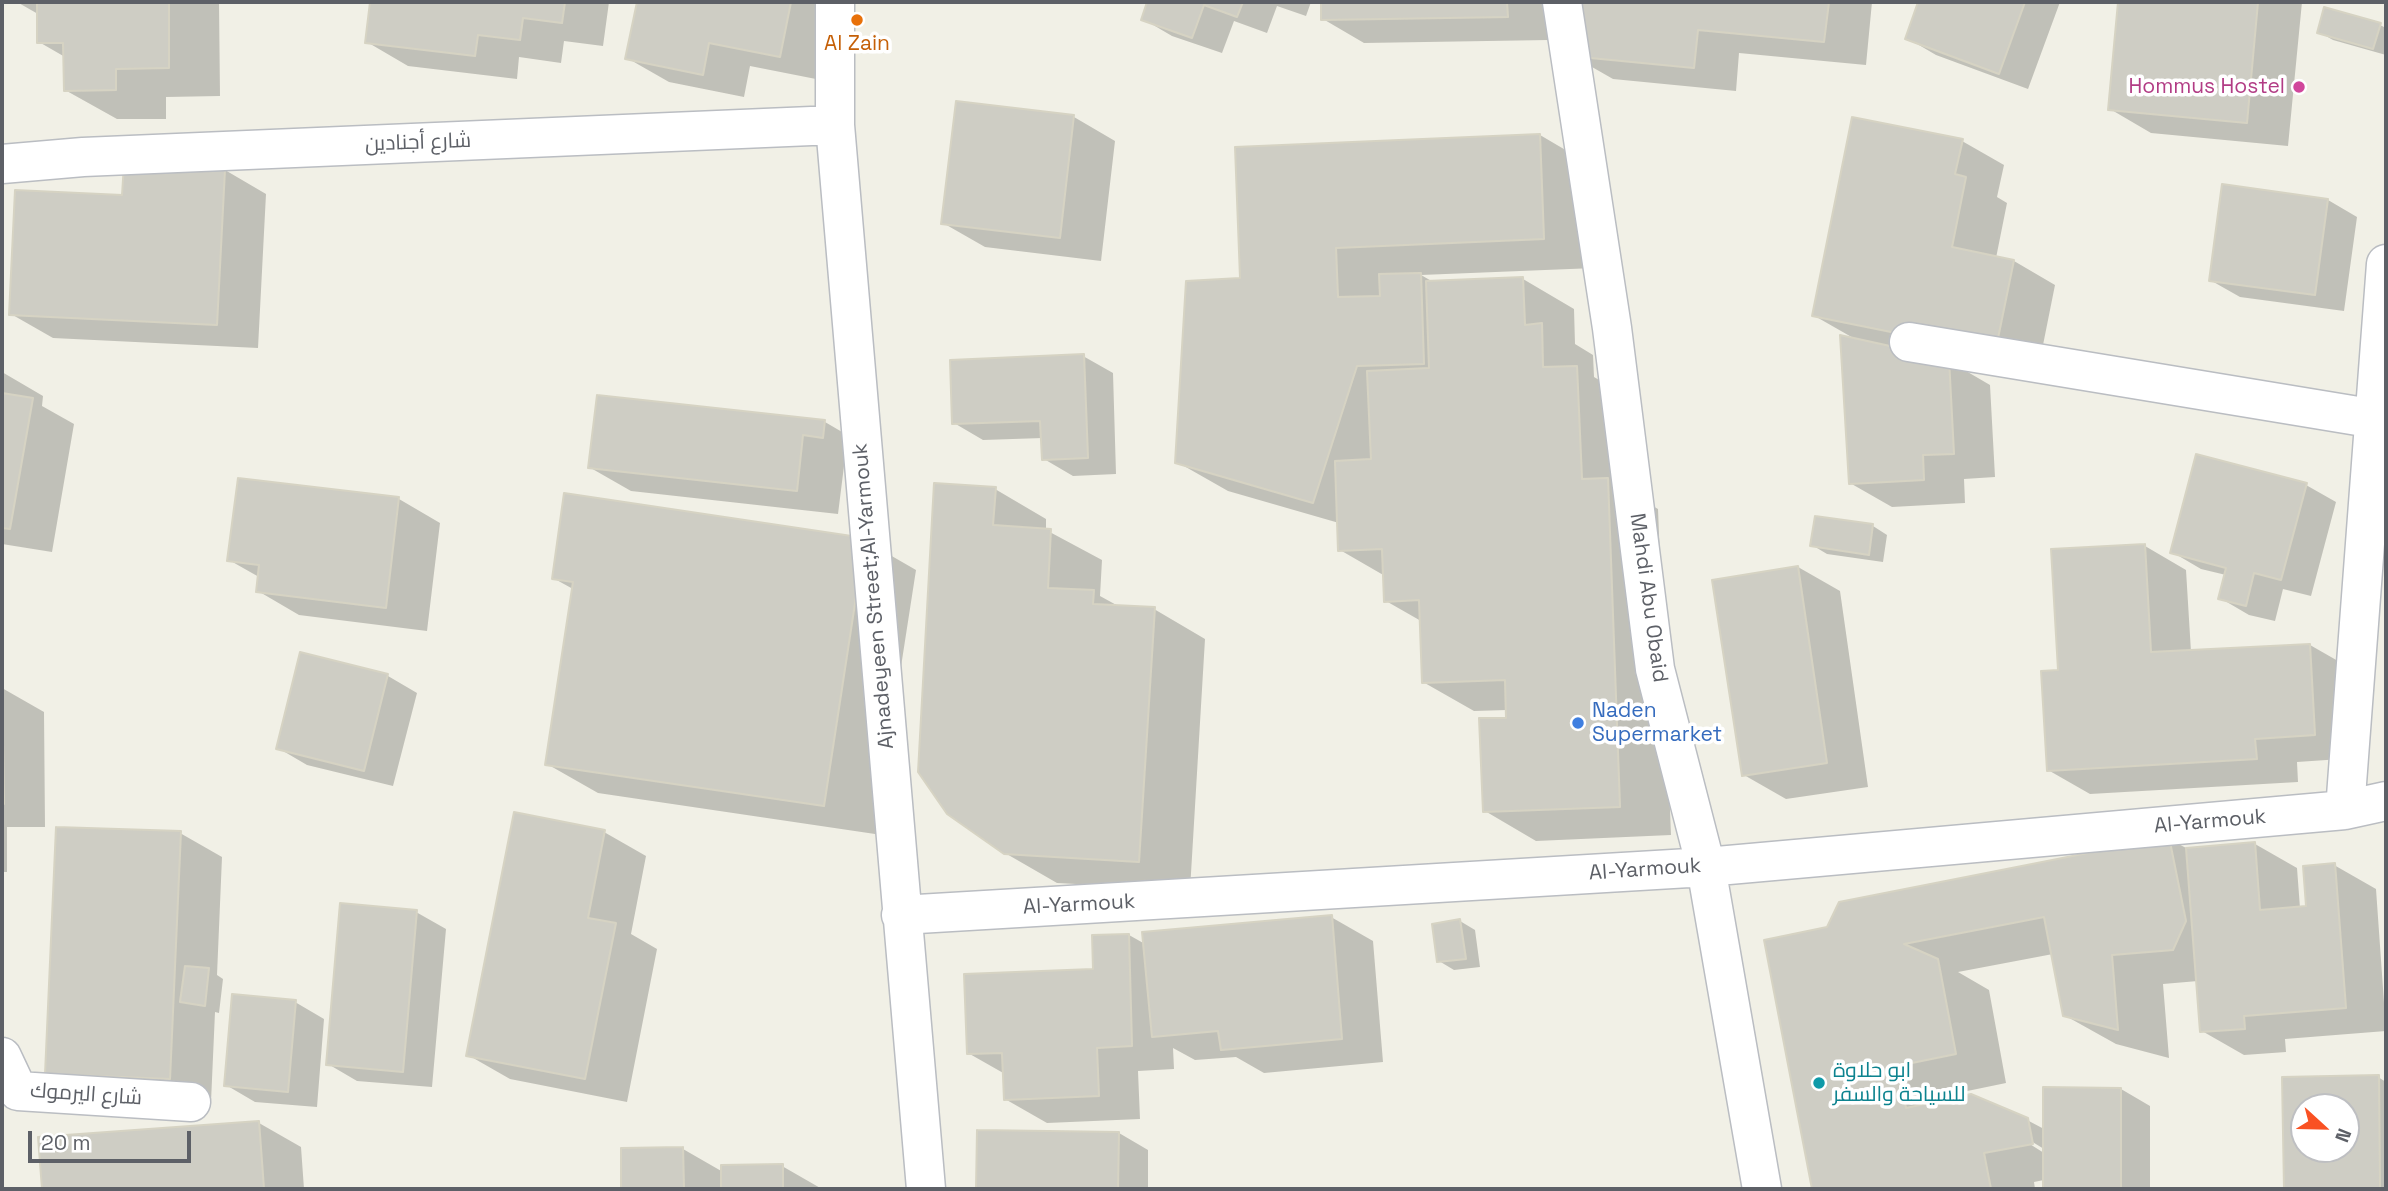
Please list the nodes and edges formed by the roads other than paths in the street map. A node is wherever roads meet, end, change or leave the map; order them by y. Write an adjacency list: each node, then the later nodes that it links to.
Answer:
1 (835, 2): 3 (street, Ajnadeyeen Street;Al-Yarmouk)
2 (1562, 2): 10 (street, Mahdi Abu Obaid)
3 (835, 125): 4 (street, شارع أجنادين); 11 (street, Ajnadeyeen Street;Al-Yarmouk)
4 (2, 164)
5 (2386, 264): 7 (street)
6 (1909, 342): 7 (street)
7 (2376, 419): 9 (street)
8 (2386, 801): 9 (street, Al-Yarmouk)
9 (2345, 810): 10 (street, Al-Yarmouk)
10 (1706, 867): 11 (street, Al-Yarmouk); 15 (street, Mahdi Abu Obaid)
11 (901, 915): 14 (street, Ajnadeyeen Street;Al-Yarmouk)
12 (2, 1057): 13 (street, شارع اليرموك)
13 (191, 1102)
14 (926, 1189)
15 (1762, 1189)

